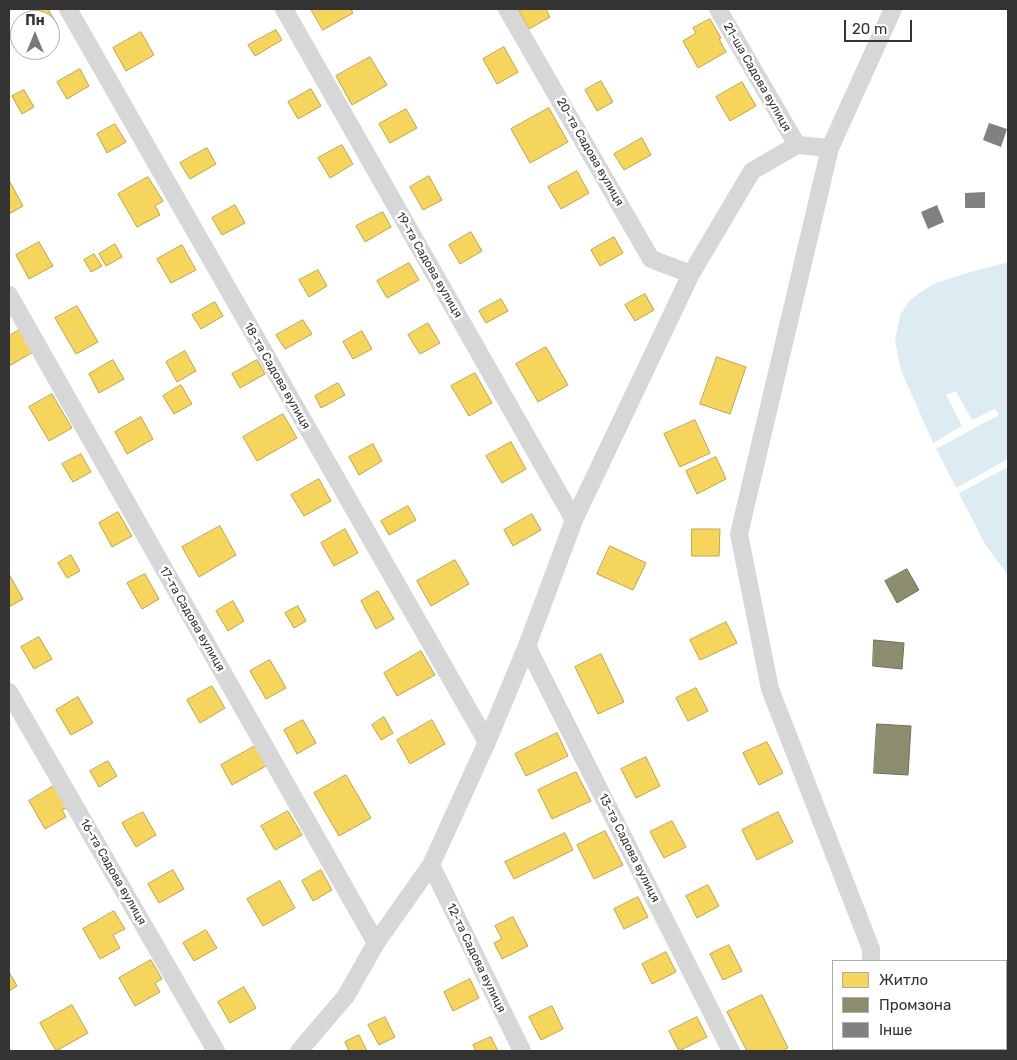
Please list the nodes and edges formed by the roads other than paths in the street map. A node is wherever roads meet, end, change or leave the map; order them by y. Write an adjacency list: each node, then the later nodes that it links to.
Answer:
1 (68, 9): 13 (street, 18-та Садова вулиця)
2 (284, 9): 10 (street, 19-та Садова вулиця)
3 (507, 9): 8 (street, 20-та Садова вулиця)
4 (718, 9): 6 (street, 21-ша Садова вулиця)
5 (893, 9): 7 (street)
6 (797, 146): 7 (street); 8 (street)
7 (830, 148): 16 (street)
8 (691, 274): 10 (street)
9 (9, 295): 15 (street, 17-та Садова вулиця)
10 (574, 520): 11 (street)
11 (527, 646): 13 (street); 20 (street, 13-та Садова вулиця)
12 (9, 692): 17 (street, 16-та Садова вулиця)
13 (487, 742): 14 (street)
14 (431, 865): 15 (street); 19 (street, 12-та Садова вулиця)
15 (376, 943): 18 (street)
16 (870, 960)
17 (216, 1051)
18 (299, 1051)
19 (522, 1051)
20 (731, 1051)

